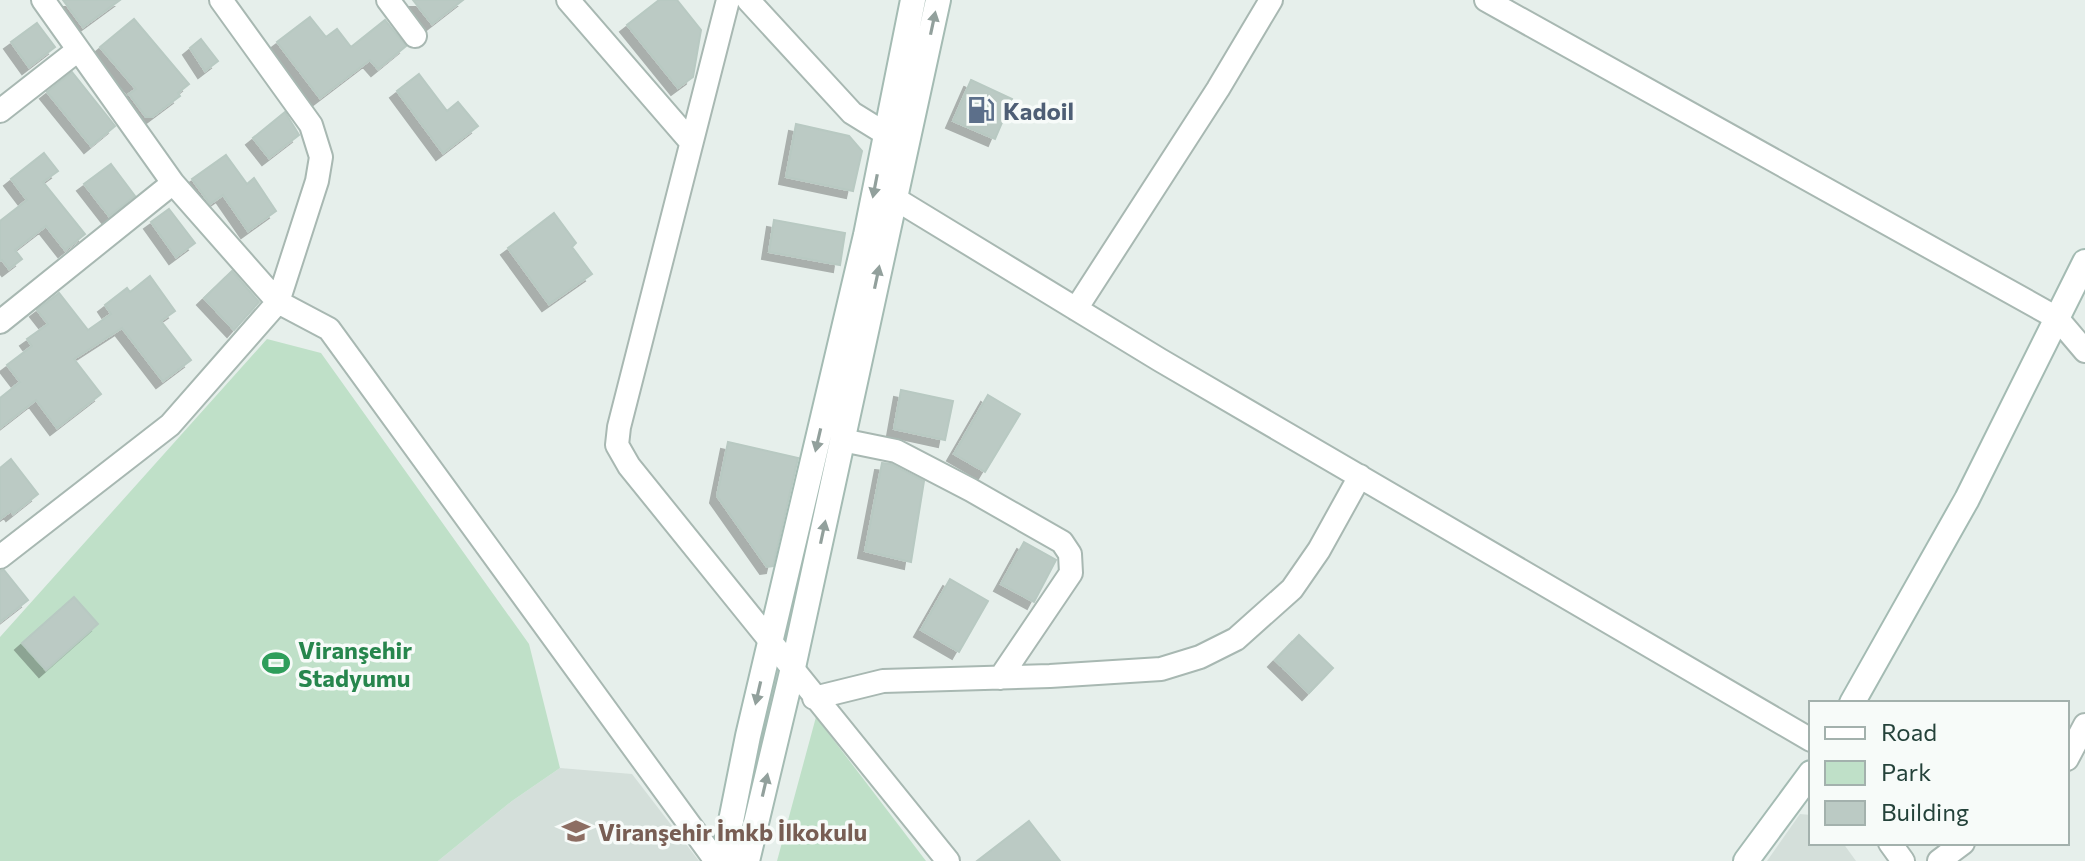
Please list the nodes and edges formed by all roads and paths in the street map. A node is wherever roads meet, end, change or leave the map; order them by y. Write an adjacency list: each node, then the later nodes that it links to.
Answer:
1 (43, 0): 12 (street)
2 (221, 0): 19 (street)
3 (388, 0): 11 (street)
4 (568, 0): 15 (street)
5 (728, 0): 15 (street)
6 (748, 0): 14 (street)
7 (913, 0): 14 (street)
8 (938, 0): 17 (street, one-way to 8)
9 (1271, 0): 20 (street)
10 (1486, 0): 21 (street)
11 (415, 36)
12 (78, 50): 13 (street); 16 (street)
13 (0, 111)
14 (886, 134): 27 (street, one-way to 27)
15 (691, 142): 27 (street)
16 (173, 183): 19 (street); 22 (street)
17 (894, 198): 20 (street); 24 (street, one-way to 17)
18 (2085, 262): 21 (street)
19 (278, 302): 26 (street); 39 (street)
20 (1076, 309): 25 (street)
21 (2057, 318): 23 (street); 31 (street)
22 (0, 322)
23 (2085, 351)
24 (842, 440): 28 (street, one-way to 24); 29 (street)
25 (1360, 476): 29 (street); 33 (street)
26 (0, 557)
27 (770, 643): 28 (street); 40 (street, one-way to 40)
28 (792, 672): 30 (street); 41 (street, one-way to 28)
29 (1000, 678): 30 (street)
30 (814, 698): 42 (street)
31 (1853, 701)
32 (2085, 725): 35 (street)
33 (1809, 739)
34 (2085, 752): 36 (street)
35 (2069, 755)
36 (2069, 764)
37 (1809, 776): 43 (street)
38 (1960, 845): 44 (street)
39 (716, 861)
40 (723, 861)
41 (747, 861)
42 (948, 861)
43 (1746, 861)
44 (1939, 861)

